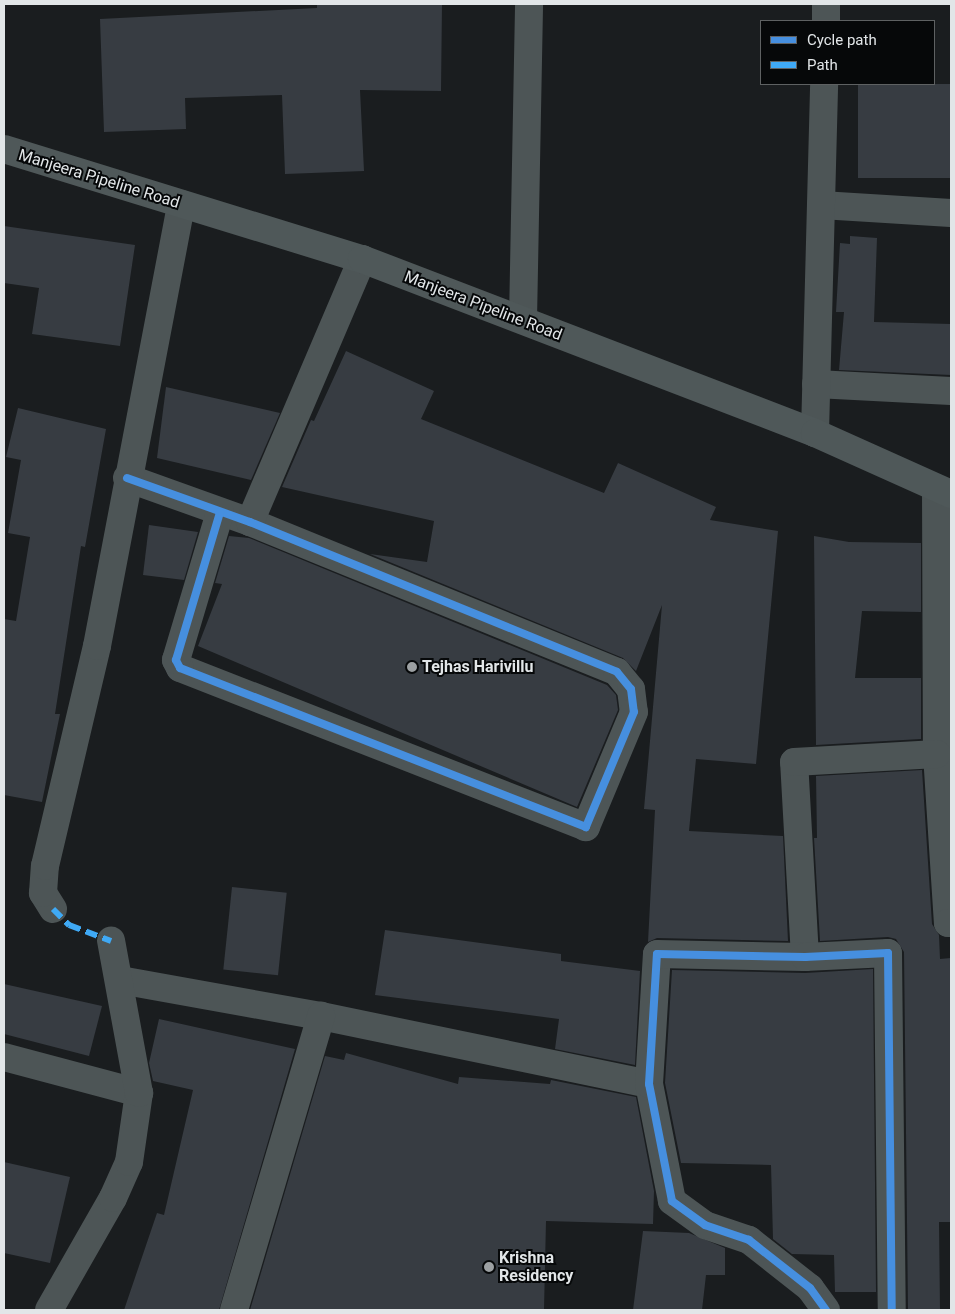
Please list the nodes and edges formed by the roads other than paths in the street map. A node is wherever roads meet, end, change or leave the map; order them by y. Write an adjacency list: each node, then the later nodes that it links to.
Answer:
1 (529, 4): 10 (street)
2 (826, 4): 3 (street)
3 (826, 20)
4 (824, 85): 7 (street)
5 (4, 149): 6 (street, Manjeera Pipeline Road)
6 (181, 204): 9 (street, Manjeera Pipeline Road); 14 (street)
7 (821, 205): 8 (street); 11 (street)
8 (951, 213)
9 (362, 259): 10 (street, Manjeera Pipeline Road); 17 (street)
10 (522, 320): 13 (street, Manjeera Pipeline Road)
11 (816, 384): 12 (street); 13 (street)
12 (951, 391)
13 (815, 433): 15 (street, Manjeera Pipeline Road)
14 (127, 478): 16 (street); 19 (street)
15 (944, 491): 18 (street)
16 (220, 512): 17 (street); 17 (street)
17 (250, 522)
18 (937, 754): 20 (street); 22 (street)
19 (53, 909)
20 (951, 923)
21 (111, 941): 23 (street)
22 (805, 957): 26 (street); 31 (street)
23 (120, 980): 24 (street); 27 (street)
24 (321, 1016): 26 (street); 29 (street)
25 (4, 1058): 27 (street)
26 (649, 1084): 30 (street)
27 (139, 1093): 28 (street)
28 (49, 1310)
29 (234, 1310)
30 (826, 1310)
31 (892, 1310)

